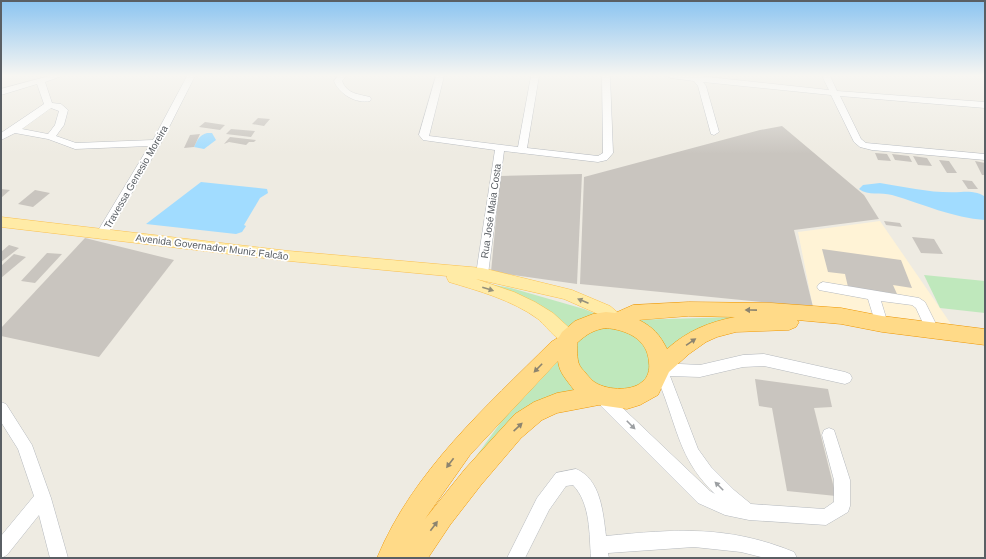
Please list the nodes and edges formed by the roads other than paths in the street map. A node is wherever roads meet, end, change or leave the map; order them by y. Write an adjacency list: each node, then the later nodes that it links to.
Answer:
1 (48, 102): 9 (street)
2 (177, 102): 15 (street, Travessa Genesio Moreira)
3 (433, 102): 16 (street)
4 (530, 102): 17 (street)
5 (607, 102): 17 (street)
6 (706, 102): 12 (street)
7 (838, 102): 18 (street)
8 (948, 102): 10 (street)
9 (49, 105): 11 (street); 14 (street)
10 (985, 105)
11 (14, 130): 13 (street); 14 (street)
12 (714, 132)
13 (1, 137)
14 (50, 137): 15 (street)
15 (156, 143): 20 (street, Travessa Genesio Moreira)
16 (500, 148): 17 (street); 22 (street, Rua José Maia Costa)
17 (522, 150)
18 (985, 157)
19 (1, 222): 20 (main road, Avenida Governador Muniz Falcão)
20 (102, 234): 21 (main road, Avenida Governador Muniz Falcão)
21 (424, 270): 22 (main road, Avenida Governador Muniz Falcão); 29 (main road, Avenida Governador Muniz Falcão, one-way to 29)
22 (482, 274): 25 (main road, Avenida Governador Muniz Falcão, one-way to 22)
23 (823, 287): 24 (street)
24 (873, 295): 26 (street); 27 (street)
25 (617, 321): 26 (highway, one-way to 25); 29 (highway); 30 (highway)
26 (878, 323): 27 (highway); 30 (highway, one-way to 26)
27 (933, 330): 28 (highway)
28 (985, 337)
29 (568, 340): 32 (highway); 40 (highway, one-way to 40)
30 (660, 369): 31 (street); 32 (highway); 36 (street, one-way to 30)
31 (845, 378)
32 (601, 396): 36 (street, one-way to 36); 41 (highway, one-way to 32)
33 (1, 409): 35 (street)
34 (829, 435): 36 (street)
35 (43, 498): 37 (street); 39 (street)
36 (749, 512)
37 (1, 549)
38 (599, 551): 42 (street); 43 (street)
39 (59, 558)
40 (390, 558)
41 (413, 558)
42 (516, 558)
43 (788, 558)

